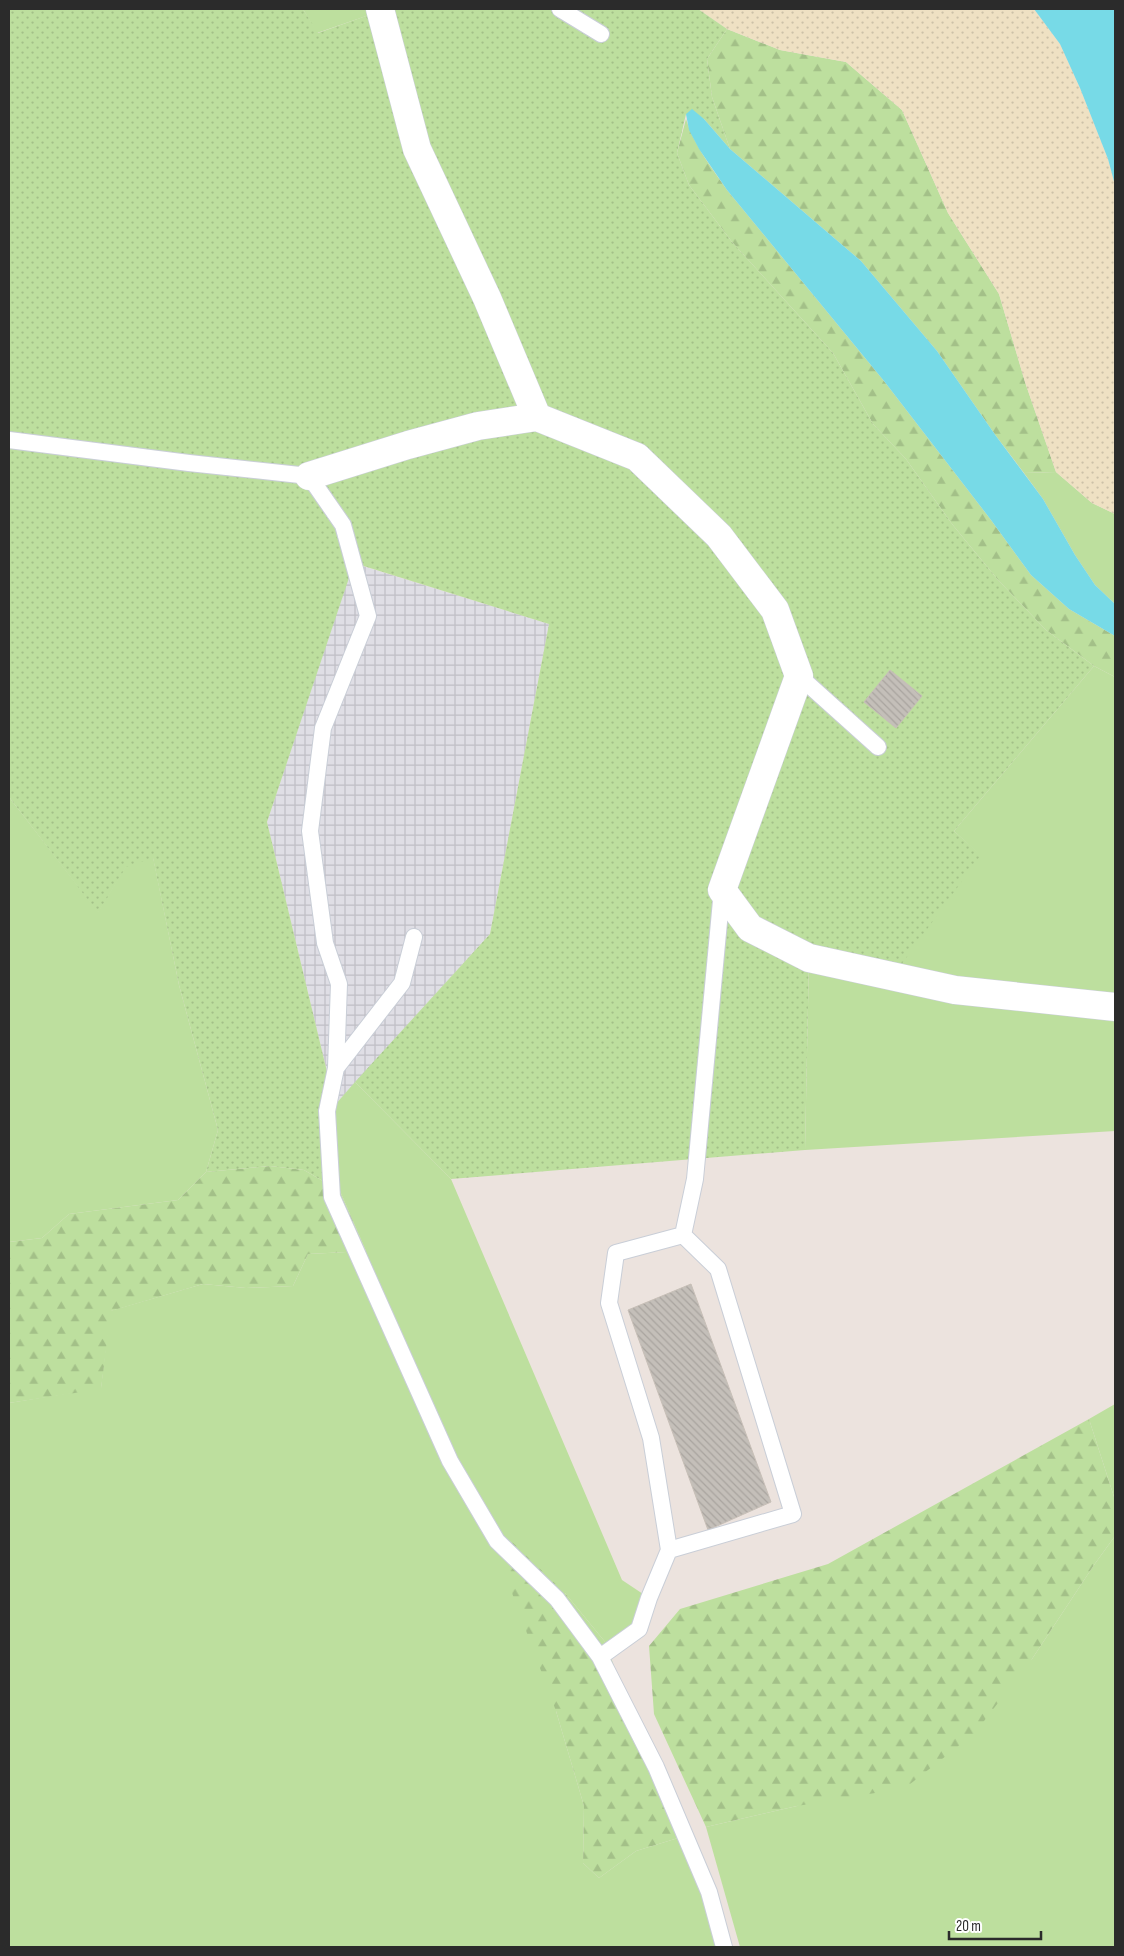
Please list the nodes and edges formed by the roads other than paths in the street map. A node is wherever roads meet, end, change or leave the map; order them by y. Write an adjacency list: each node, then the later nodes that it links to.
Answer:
1 (380, 9): 4 (street)
2 (560, 9): 3 (lane)
3 (601, 34)
4 (537, 418): 6 (street); 7 (street)
5 (9, 440): 6 (lane)
6 (309, 476): 12 (lane)
7 (799, 676): 8 (lane); 9 (street)
8 (878, 746)
9 (722, 890): 11 (street); 13 (lane)
10 (414, 937): 12 (lane)
11 (1115, 1007)
12 (336, 1068): 15 (lane)
13 (683, 1235): 14 (lane); 14 (lane)
14 (669, 1550): 15 (lane)
15 (600, 1657): 16 (lane)
16 (724, 1947)

